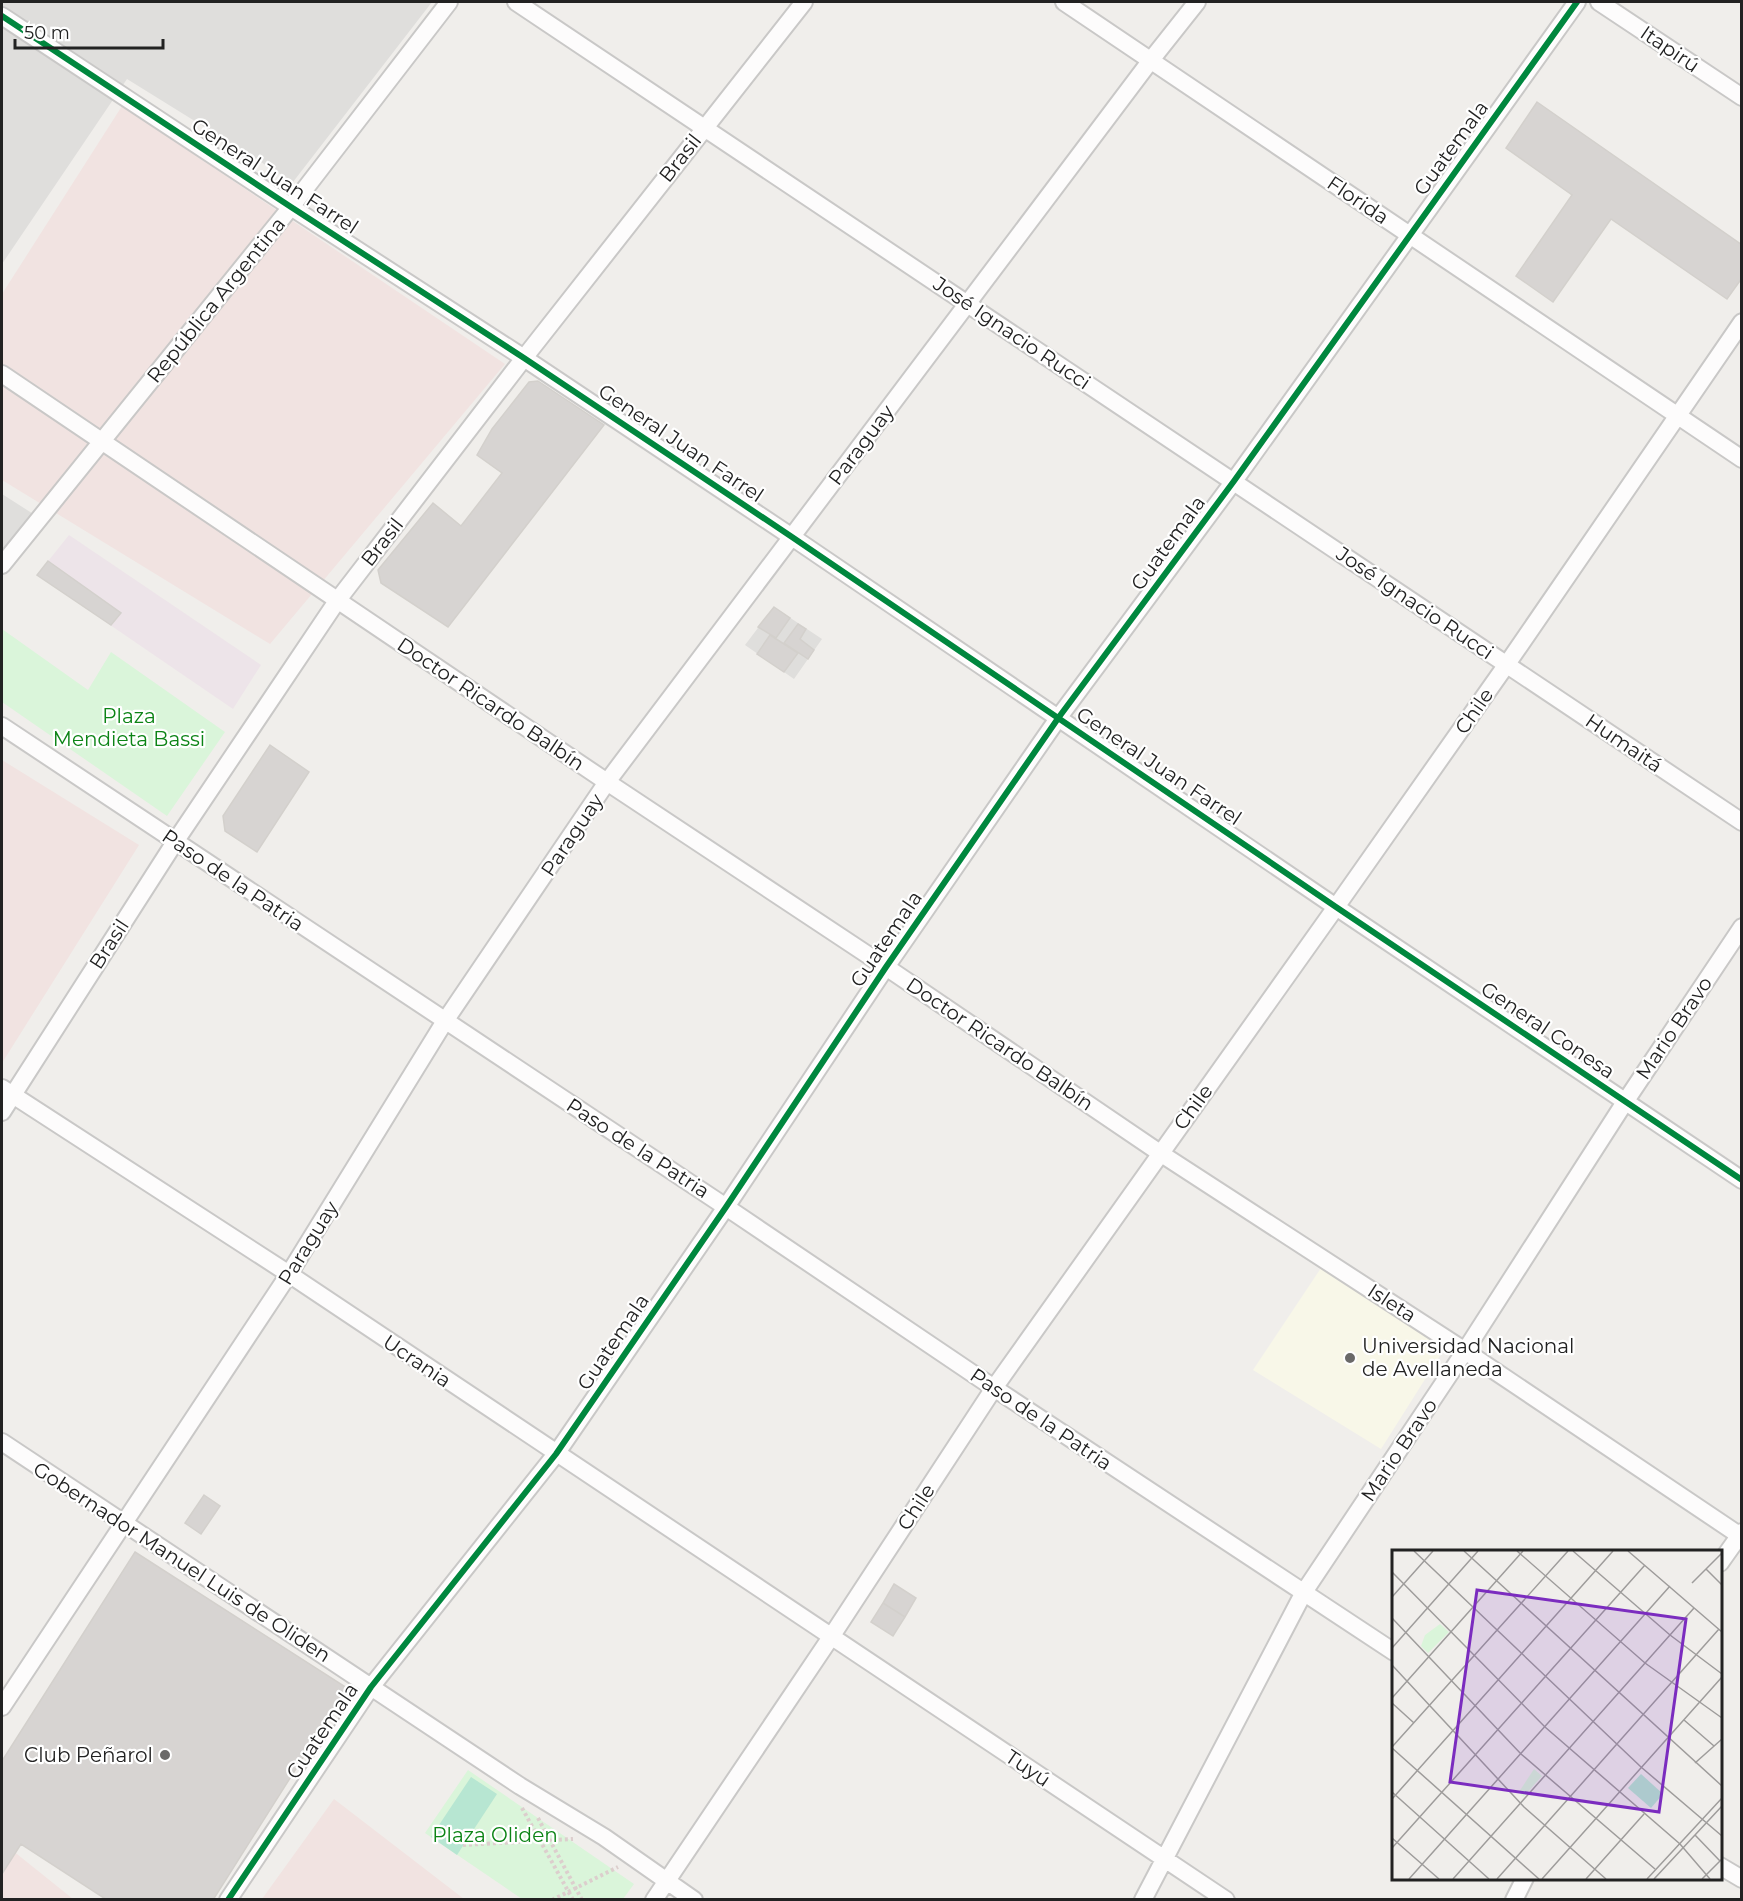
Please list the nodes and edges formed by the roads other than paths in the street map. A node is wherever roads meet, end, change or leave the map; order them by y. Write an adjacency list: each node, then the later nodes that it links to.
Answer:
1 (448, 2): 12 (street, República Argentina)
2 (516, 2): 11 (street, José Ignacio Rucci)
3 (804, 2): 11 (street, Brasil)
4 (1064, 2): 9 (street, Florida)
5 (1197, 2): 9 (street, Paraguay)
6 (1576, 2): 13 (street, Guatemala)
7 (1599, 2): 10 (street, Itapirú)
8 (2, 16): 12 (street, General Juan Farrel)
9 (1151, 60): 13 (street, Florida); 14 (street, Paraguay)
10 (1742, 97)
11 (704, 128): 14 (street, José Ignacio Rucci); 16 (street, Brasil)
12 (291, 207): 16 (street, General Juan Farrel); 19 (street, República Argentina)
13 (1409, 234): 18 (street, Florida); 21 (street, Guatemala)
14 (968, 303): 21 (street, José Ignacio Rucci); 22 (street, Paraguay)
15 (1742, 322): 18 (street, Chile)
16 (524, 358): 22 (street, General Juan Farrel); 24 (street, Brasil)
17 (2, 374): 19 (street, Doctor Ricardo Balbín)
18 (1676, 416): 20 (street, Florida); 25 (street, Chile)
19 (101, 442): 23 (street, República Argentina); 24 (street, Doctor Ricardo Balbín)
20 (1742, 459)
21 (1234, 481): 25 (street, José Ignacio Rucci); 26 (street, Guatemala)
22 (792, 537): 26 (street, General Juan Farrel); 28 (street, Paraguay)
23 (2, 566)
24 (337, 601): 28 (street, Doctor Ricardo Balbín); 30 (street, Brasil)
25 (1507, 664): 29 (street, Humaitá); 31 (street, Chile)
26 (1059, 717): 31 (street, General Juan Farrel); 33 (street, Guatemala)
27 (2, 726): 30 (street, Paso de la Patria)
28 (607, 782): 33 (street, Doctor Ricardo Balbín); 34 (street, Paraguay)
29 (1742, 822)
30 (175, 842): 34 (street, Paso de la Patria); 35 (street, Brasil)
31 (1336, 908): 36 (street, General Conesa); 38 (street, Chile)
32 (1742, 927): 36 (street, Mario Bravo)
33 (886, 967): 38 (street, Doctor Ricardo Balbín); 40 (street, Guatemala)
34 (446, 1021): 40 (street, Paso de la Patria); 41 (street, Paraguay)
35 (7, 1091): 37 (street, Brasil); 41 (street, Ucrania)
36 (1625, 1102): 39 (street, General Conesa); 42 (street, Mario Bravo)
37 (2, 1112)
38 (1160, 1153): 42 (street, Isleta); 43 (street, Chile)
39 (1742, 1180)
40 (726, 1207): 43 (street, Paso de la Patria); 45 (street, Guatemala)
41 (289, 1274): 45 (street, Ucrania); 46 (street, Paraguay)
42 (1465, 1351): 47 (street, Isleta); 49 (street, Mario Bravo)
43 (994, 1388): 49 (street, Paso de la Patria); 50 (street, Chile)
44 (2, 1442): 46 (street, Gobernador Manuel Luis de Oliden)
45 (556, 1454): 50 (street, Ucrania); 52 (street, Guatemala)
46 (122, 1523): 52 (street, Gobernador Manuel Luis de Oliden); 53 (street, Paraguay)
47 (1741, 1534): 48 (street)
48 (1722, 1560)
49 (1304, 1592): 51 (street, Paso de la Patria); 54 (street, Mario Bravo)
50 (831, 1637): 54 (street, Tuyú); 58 (street, Chile)
51 (1392, 1651)
52 (371, 1687): 58 (street, Gobernador Manuel Luis de Oliden); 59 (street, Guatemala)
53 (2, 1707)
54 (1165, 1859): 62 (street, Mario Bravo); 63 (street, Tuyú)
55 (1722, 1867): 57 (street)
56 (1524, 1880): 64 (street)
57 (1742, 1880)
58 (667, 1881): 60 (street, Chile); 61 (street, Gobernador Manuel Luis de Oliden)
59 (228, 1899)
60 (654, 1899)
61 (694, 1899)
62 (1143, 1899)
63 (1226, 1899)
64 (1514, 1899)

